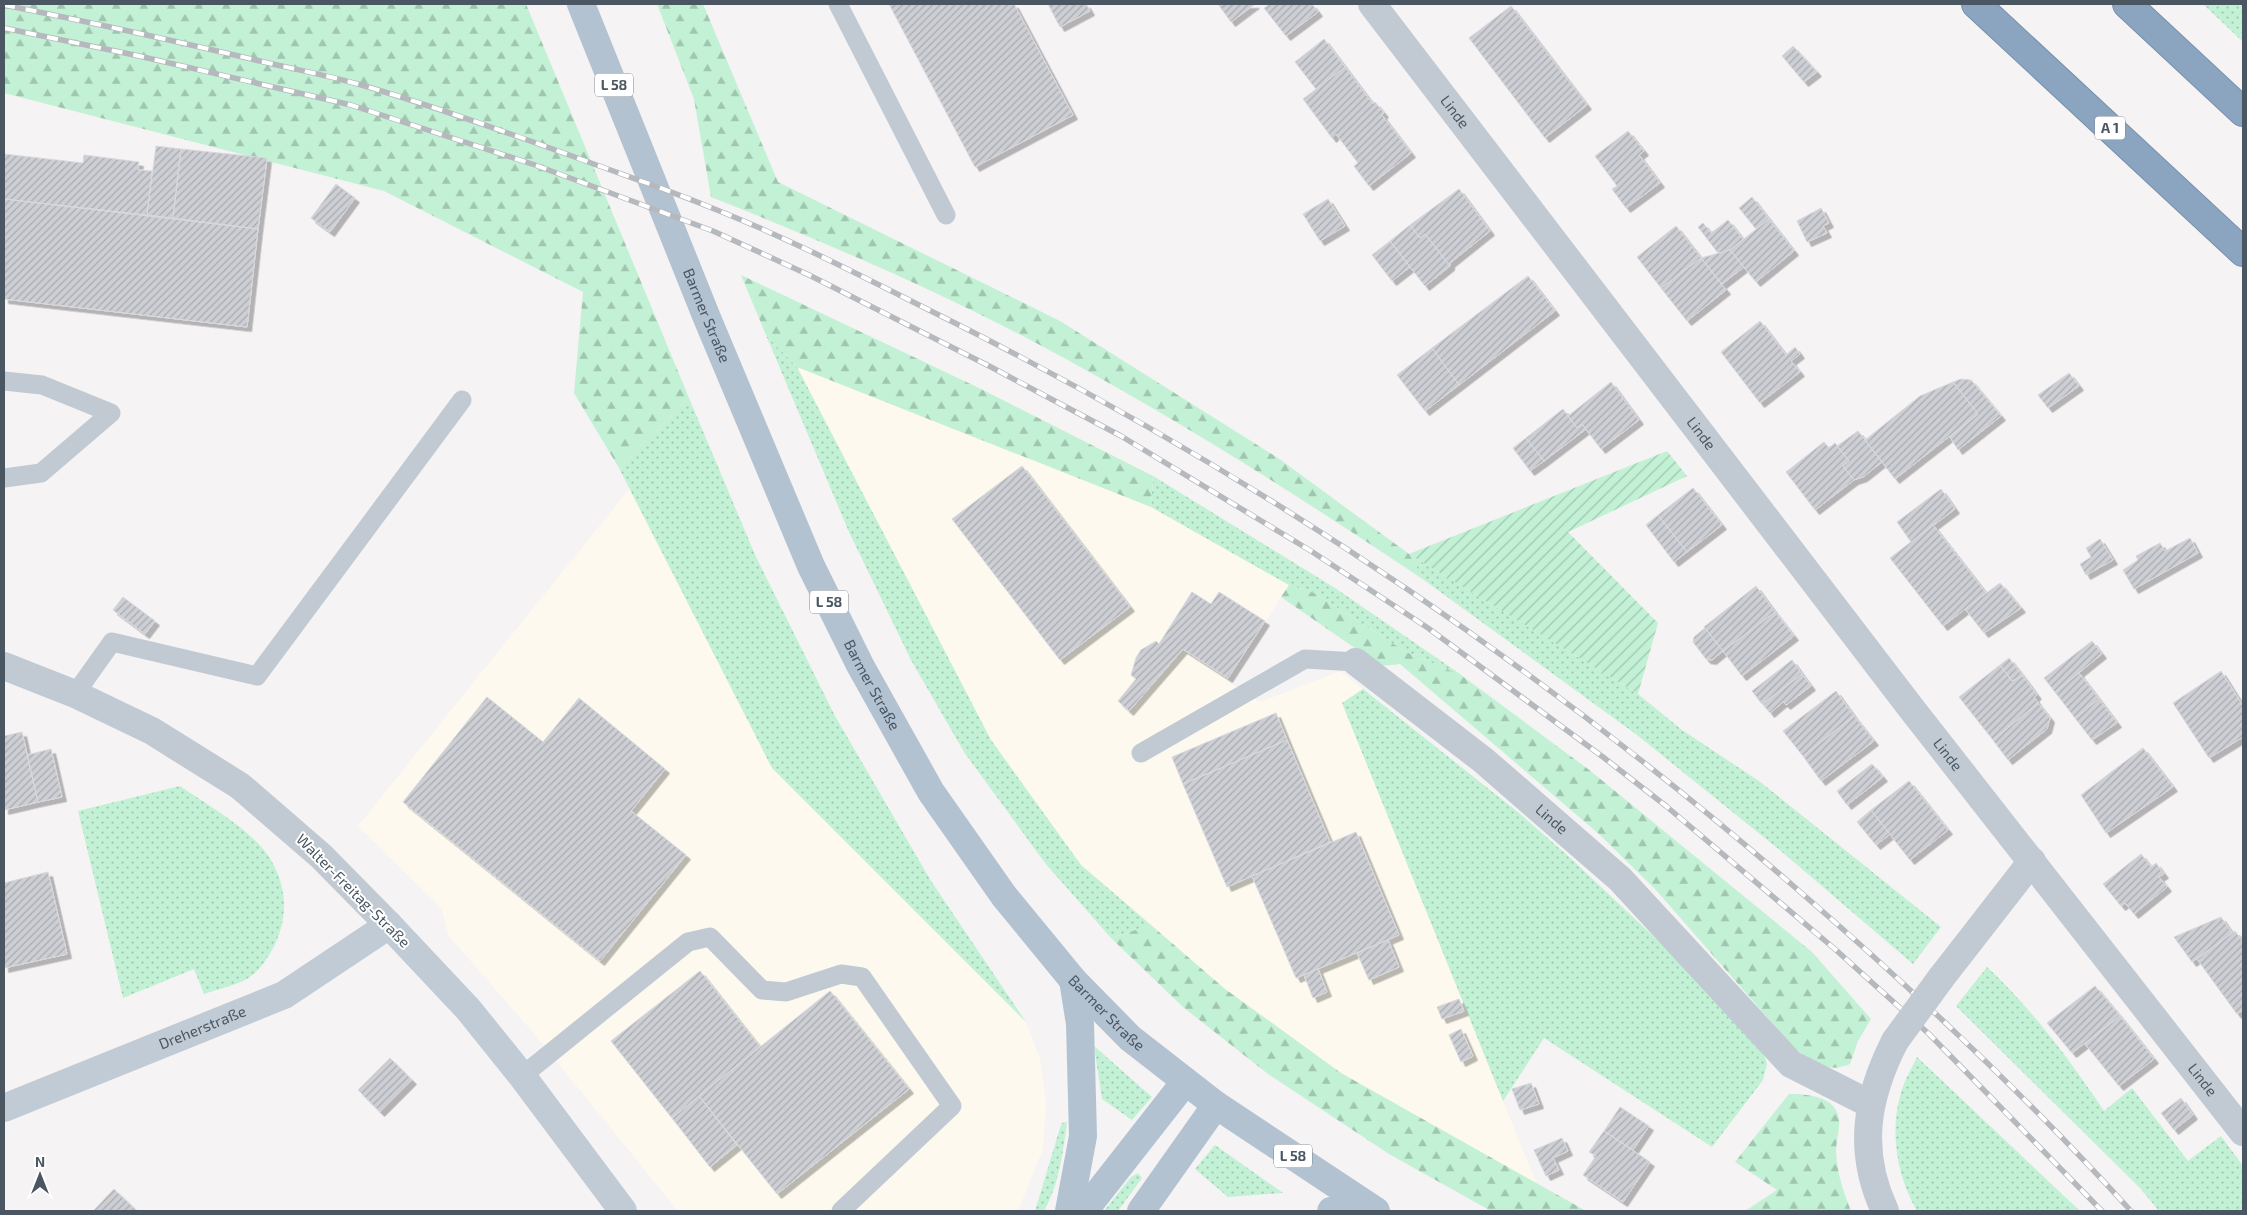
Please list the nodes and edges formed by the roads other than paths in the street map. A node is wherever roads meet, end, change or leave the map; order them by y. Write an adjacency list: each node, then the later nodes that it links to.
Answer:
1 (581, 4): 18 (main road, Barmer Straße / L 58)
2 (838, 4): 7 (lane)
3 (1372, 4): 16 (street, Linde)
4 (1976, 4): 8 (highway, A 1)
5 (2127, 4): 6 (highway)
6 (2243, 112)
7 (946, 215)
8 (2243, 252)
9 (4, 381): 11 (lane)
10 (462, 400): 14 (lane)
11 (4, 478)
12 (1356, 662): 15 (lane); 21 (street, Linde)
13 (4, 666): 14 (street, Walter-Freitag-Straße)
14 (75, 694): 17 (street, Walter-Freitag-Straße)
15 (1141, 753)
16 (2032, 861): 21 (street, bridge); 24 (street, Linde)
17 (389, 926): 19 (main road, Walter-Freitag-Straße); 23 (main road, Dreherstraße)
18 (1073, 980): 20 (main road, Barmer Straße / L 58); 28 (main road)
19 (522, 1076): 26 (main road, Walter-Freitag-Straße); 27 (lane)
20 (1185, 1082): 22 (main road, Barmer Straße / L 58); 29 (main road)
21 (1870, 1104): 32 (street)
22 (1216, 1105): 25 (main road, Barmer Straße / L 58); 30 (main road)
23 (4, 1108)
24 (2243, 1132)
25 (1373, 1209): 31 (main road)
26 (623, 1211)
27 (841, 1211)
28 (1069, 1211)
29 (1084, 1211)
30 (1141, 1211)
31 (1330, 1211)
32 (1885, 1211)

